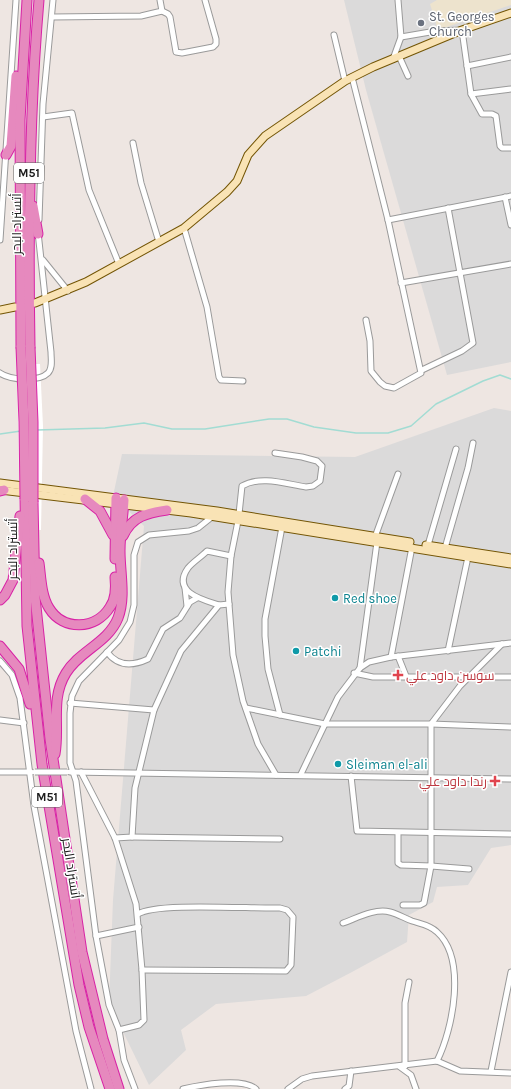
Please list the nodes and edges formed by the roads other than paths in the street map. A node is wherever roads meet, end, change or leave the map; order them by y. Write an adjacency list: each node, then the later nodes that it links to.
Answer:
1 (16, 0): 26 (street)
2 (27, 0): 11 (highway, أتستراد البحر / M51)
3 (38, 0): 27 (highway, أتستراد البحر / M51)
4 (53, 0): 10 (street)
5 (160, 0): 8 (street)
6 (204, 0): 8 (street)
7 (398, 0): 14 (street)
8 (162, 11): 10 (street)
9 (511, 13): 12 (main road)
10 (52, 17): 23 (street)
11 (25, 28): 26 (highway); 47 (highway, أتستراد البحر / M51)
12 (462, 30): 14 (street); 15 (main road); 17 (street)
13 (334, 35): 20 (street)
14 (402, 37): 15 (street)
15 (396, 57): 18 (street); 19 (main road)
16 (511, 57): 17 (street)
17 (468, 66): 22 (street)
18 (408, 76)
19 (352, 77): 20 (main road); 30 (street)
20 (345, 81): 32 (main road)
21 (511, 89): 22 (street)
22 (471, 94): 25 (street)
23 (43, 117): 33 (street); 37 (street)
24 (134, 143): 35 (street)
25 (511, 148)
26 (6, 155): 34 (street)
27 (29, 176): 33 (highway); 47 (highway, أتستراد البحر / M51)
28 (508, 196): 29 (street); 31 (street)
29 (448, 208): 30 (street); 39 (street)
30 (388, 220): 40 (street)
31 (511, 225)
32 (184, 228): 35 (main road); 50 (street)
33 (38, 234): 36 (street)
34 (0, 240)
35 (160, 242): 37 (main road)
36 (42, 259): 41 (street); 42 (street)
37 (119, 264): 41 (main road)
38 (511, 264): 39 (street)
39 (459, 273): 40 (street); 48 (street)
40 (401, 283): 48 (street)
41 (68, 291): 42 (main road)
42 (46, 300): 43 (main road); 49 (street)
43 (35, 303)
44 (16, 307): 45 (main road)
45 (0, 310)
46 (366, 320): 48 (street)
47 (26, 347): 57 (highway, أتستراد البحر / M51, bridge)
48 (422, 370)
49 (0, 373)
50 (243, 381)
51 (473, 443): 68 (street)
52 (456, 449): 65 (street)
53 (275, 453): 61 (street)
54 (398, 474): 64 (street)
55 (1, 489): 56 (main road); 58 (main road)
56 (85, 499): 58 (main road); 63 (highway)
57 (28, 502): 66 (highway, أتستراد البحر / M51); 75 (highway); 96 (highway, أتستراد البحر / M51)
58 (120, 502): 59 (main road); 61 (main road); 63 (highway)
59 (167, 510): 60 (main road); 63 (highway)
60 (213, 516): 61 (main road); 82 (street)
61 (238, 517): 62 (main road); 64 (main road); 69 (street)
62 (282, 527): 64 (main road); 95 (street)
63 (118, 538): 66 (highway); 102 (highway)
64 (376, 539): 65 (main road); 67 (main road); 87 (street)
65 (428, 545): 68 (main road)
66 (34, 546): 102 (highway, أتستراد البحر / M51)
67 (412, 547): 70 (main road); 85 (street)
68 (445, 548): 71 (main road)
69 (231, 556): 73 (street); 76 (street)
70 (468, 557): 72 (main road); 83 (street)
71 (511, 558)
72 (511, 564)
73 (185, 588): 74 (street); 78 (street)
74 (197, 598): 77 (street); 78 (street)
75 (0, 600)
76 (229, 604): 77 (street); 93 (street)
77 (219, 605): 94 (street)
78 (187, 606): 82 (street)
79 (511, 643): 80 (street)
80 (502, 644): 83 (street); 90 (street)
81 (0, 646): 96 (highway)
82 (106, 652): 92 (street)
83 (448, 652): 84 (street)
84 (398, 656): 85 (street); 89 (street)
85 (391, 657): 87 (street)
86 (0, 661): 98 (street)
87 (360, 668): 88 (street)
88 (354, 674): 89 (street); 99 (street)
89 (406, 676): 90 (street)
90 (468, 677): 91 (street); 100 (street)
91 (511, 677)
92 (70, 703): 94 (street); 105 (street)
93 (246, 708): 95 (street); 109 (street)
94 (154, 710): 107 (street)
95 (280, 715): 99 (street)
96 (36, 716): 137 (highway, أتستراد البحر / M51)
97 (0, 720): 98 (street)
98 (24, 724): 104 (street)
99 (325, 724): 100 (street); 108 (street)
100 (431, 724): 101 (street); 111 (street)
101 (511, 727)
102 (54, 763): 138 (highway, أتستراد البحر / M51)
103 (0, 772): 104 (street)
104 (32, 772): 105 (street, bridge); 136 (street)
105 (70, 772): 106 (street); 125 (street)
106 (81, 772): 107 (street); 117 (street)
107 (138, 774): 109 (street); 116 (street)
108 (301, 774): 109 (street); 110 (street)
109 (276, 775)
110 (351, 776): 111 (street); 113 (street)
111 (430, 778): 112 (street); 114 (street)
112 (511, 779)
113 (398, 833): 114 (street); 119 (street)
114 (430, 833): 115 (street); 119 (street)
115 (511, 834)
116 (132, 837): 117 (street); 118 (street)
117 (115, 838): 122 (street)
118 (280, 839)
119 (431, 866): 120 (street); 121 (street)
120 (469, 869)
121 (403, 905)
122 (138, 914): 124 (street); 126 (street)
123 (343, 923): 130 (street)
124 (139, 928): 125 (street); 126 (street)
125 (96, 936): 129 (street)
126 (142, 970): 129 (street)
127 (511, 972): 132 (street)
128 (409, 982): 131 (street)
129 (119, 1030): 139 (street)
130 (437, 1061): 131 (street); 132 (street)
131 (402, 1066): 133 (street); 143 (street)
132 (491, 1071): 134 (street)
133 (351, 1072): 135 (street); 142 (street)
134 (511, 1073)
135 (291, 1088)
136 (91, 1089)
137 (110, 1089)
138 (119, 1089)
139 (135, 1089)
140 (183, 1089): 141 (street)
141 (256, 1089)
142 (345, 1089)
143 (416, 1089)

